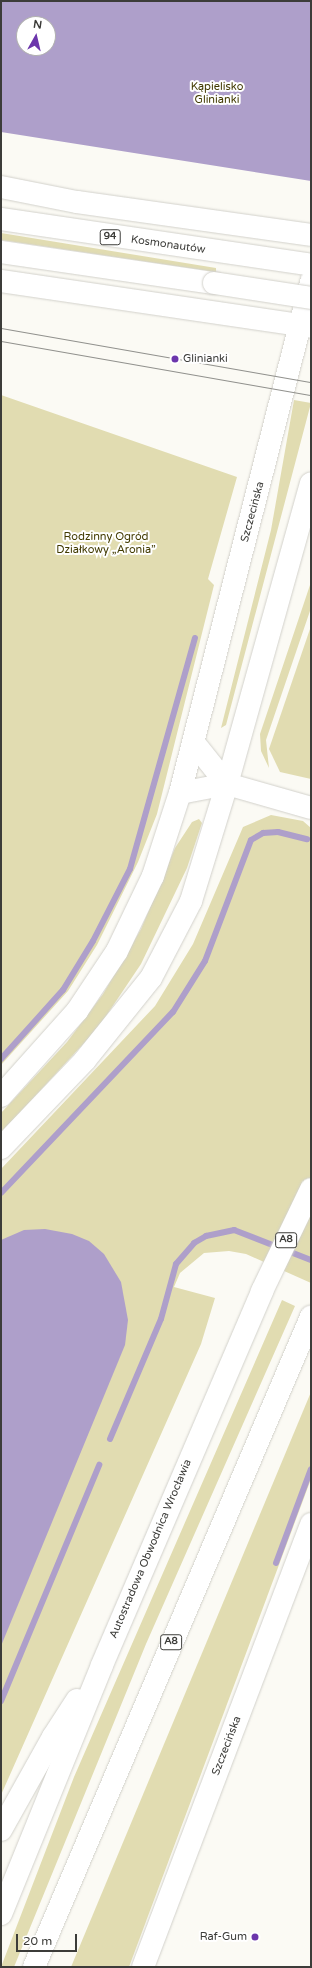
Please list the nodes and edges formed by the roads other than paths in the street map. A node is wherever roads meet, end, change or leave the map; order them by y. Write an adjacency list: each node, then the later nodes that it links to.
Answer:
1 (1, 187): 3 (main road)
2 (1, 219): 5 (main road, Kosmonautów / 94)
3 (311, 235)
4 (1, 252): 8 (main road, bridge)
5 (311, 266)
6 (1, 281): 9 (main road)
7 (311, 282): 9 (main road, Szczecińska)
8 (311, 298)
9 (305, 326): 11 (main road, Szczecińska)
10 (311, 484): 12 (main road)
11 (194, 743): 12 (main road); 13 (main road, Szczecińska)
12 (227, 784): 13 (main road); 14 (main road); 16 (main road)
13 (180, 793): 15 (main road, Szczecińska)
14 (311, 808)
15 (1, 1096)
16 (1, 1148)
17 (311, 1189): 20 (main road, Autostradowa Obwodnica Wrocławia / A8)
18 (311, 1317): 23 (main road, A8)
19 (311, 1524): 24 (main road, Szczecińska)
20 (102, 1665): 21 (main road); 22 (main road, Autostradowa Obwodnica Wrocławia / A8)
21 (1, 1830)
22 (1, 1914)
23 (34, 1967)
24 (143, 1967)

